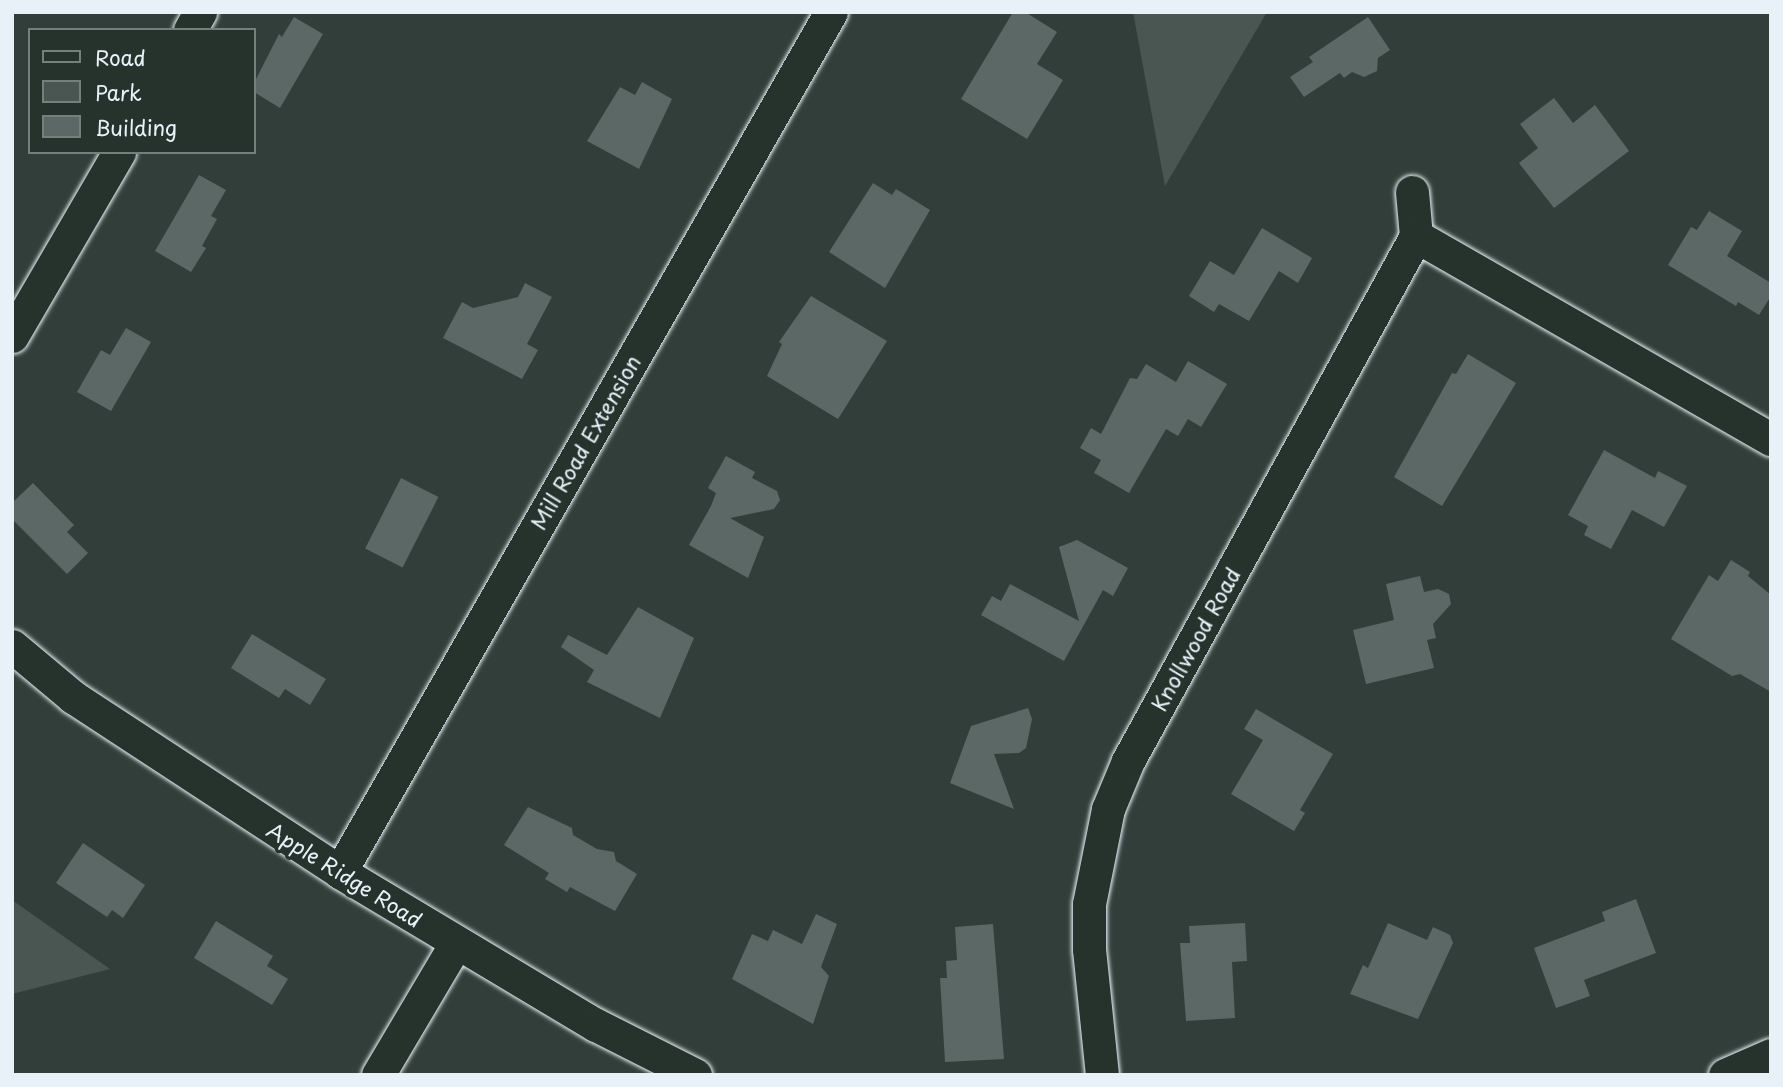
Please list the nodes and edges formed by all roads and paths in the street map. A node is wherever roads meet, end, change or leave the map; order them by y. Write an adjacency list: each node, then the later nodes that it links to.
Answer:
1 (200, 12): 3 (street)
2 (831, 12): 10 (street, Mill Road Extension)
3 (191, 28)
4 (118, 154): 7 (street)
5 (1412, 192): 6 (street)
6 (1416, 236): 8 (street); 15 (street, Knollwood Road)
7 (12, 336)
8 (1771, 439)
9 (12, 646): 10 (street, Apple Ridge Road)
10 (340, 872): 11 (street, Apple Ridge Road)
11 (456, 943): 13 (street); 14 (street, Apple Ridge Road)
12 (1771, 1055): 16 (street)
13 (378, 1075)
14 (695, 1075)
15 (1102, 1075)
16 (1725, 1075)

